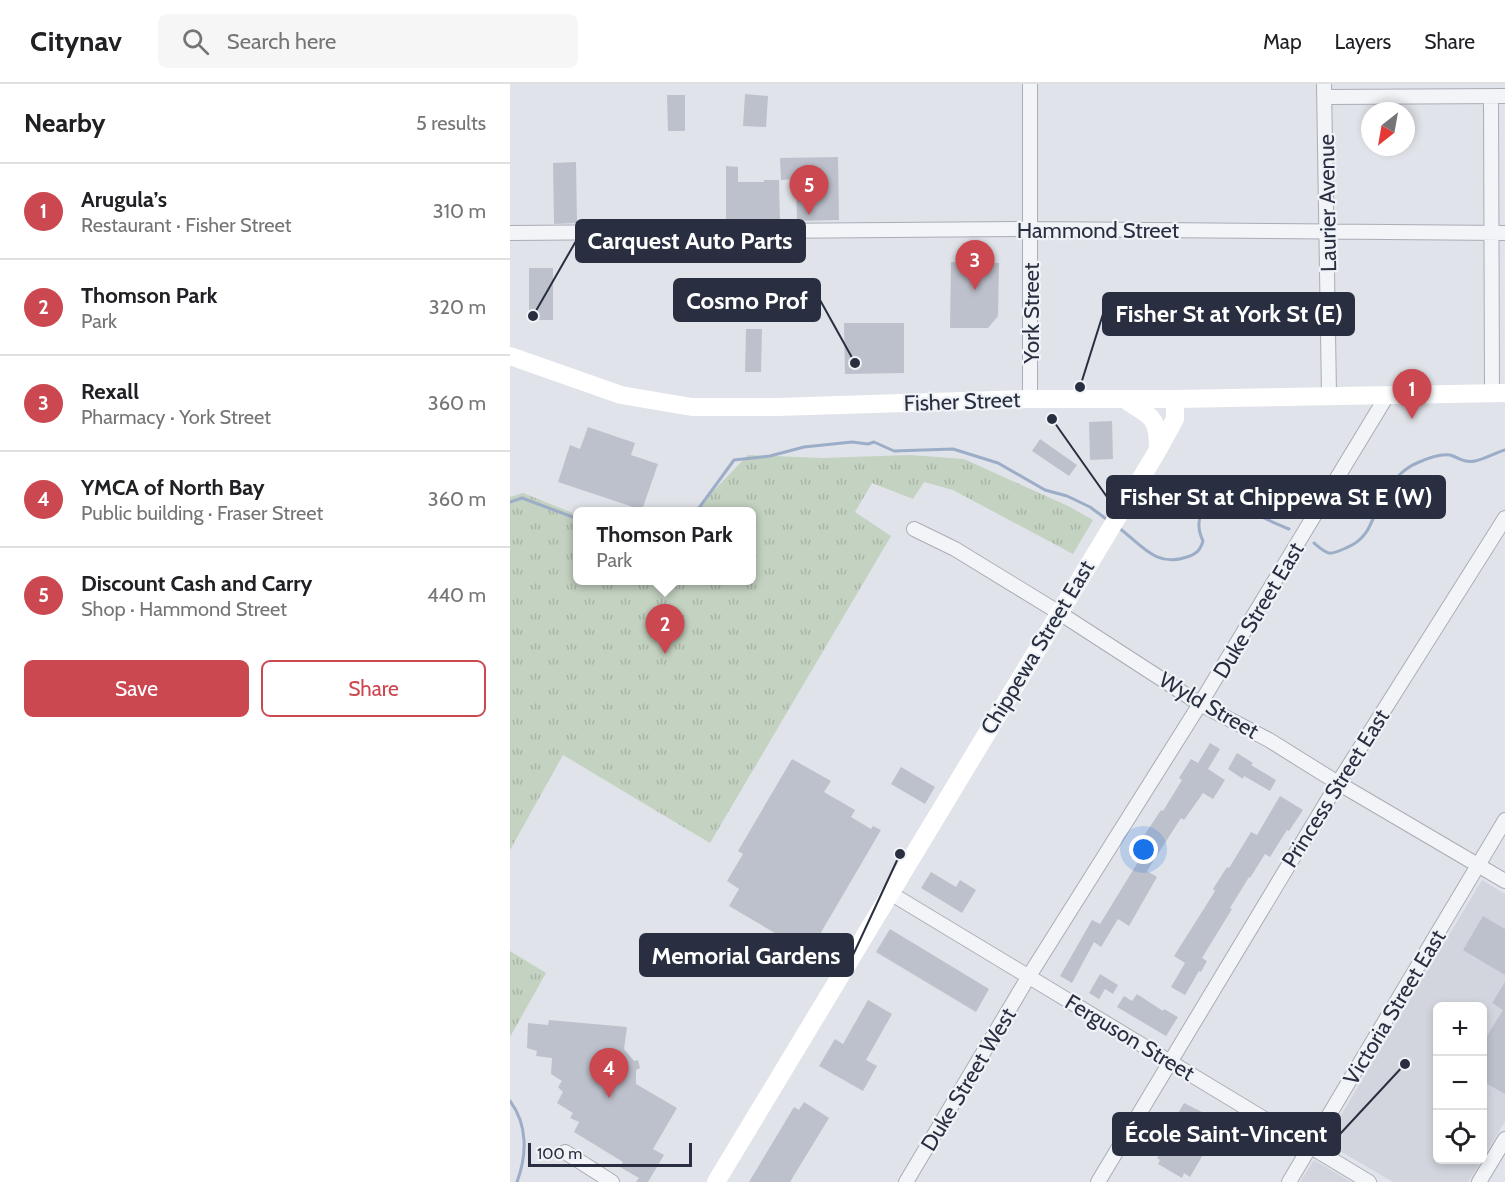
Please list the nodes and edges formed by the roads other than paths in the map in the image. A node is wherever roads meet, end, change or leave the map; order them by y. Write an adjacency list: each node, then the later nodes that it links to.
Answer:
1 (1030, 84): 4 (street, York Street)
2 (1325, 91): 3 (street); 5 (street, Laurier Avenue)
3 (1498, 96): 6 (street)
4 (1031, 229): 5 (street, Hammond Street); 7 (street, Hammond Street); 15 (street, York Street)
5 (1327, 231): 6 (street, Hammond Street); 14 (street, Laurier Avenue)
6 (1491, 232): 8 (street, Hammond Street); 12 (street)
7 (510, 233)
8 (1505, 233)
9 (510, 347): 11 (main road, Fisher Street)
10 (510, 356): 11 (main road, Fisher Street)
11 (568, 375): 15 (main road, Fisher Street)
12 (1498, 392): 13 (main road, Fisher Street)
13 (1388, 394): 14 (main road, Fisher Street); 22 (street, Duke Street East)
14 (1329, 395): 17 (main road, Fisher Street)
15 (1030, 399): 16 (main road, Fisher Street)
16 (1124, 399): 17 (main road, Fisher Street); 18 (main road)
17 (1175, 399): 18 (main road, Chippewa Street East)
18 (1158, 450): 21 (main road, Chippewa Street East)
19 (1505, 518): 23 (street, Princess Street East)
20 (914, 529): 21 (street, Wyld Street)
21 (1058, 612): 22 (street, Wyld Street); 27 (main road, Chippewa Street East)
22 (1200, 704): 23 (street, Wyld Street); 28 (street, Duke Street East)
23 (1338, 783): 25 (street, Wyld Street); 29 (street, Princess Street East)
24 (1505, 820): 25 (street, Victoria Street East)
25 (1478, 866): 26 (street, Wyld Street); 31 (street, Victoria Street East)
26 (1505, 881)
27 (890, 893): 28 (street, Ferguson Street); 34 (main road, Chippewa Street East)
28 (1029, 976): 29 (street, Ferguson Street); 35 (street, Duke Street West)
29 (1170, 1061): 31 (street, Ferguson Street); 36 (street, Princess Street East)
30 (1505, 1139): 39 (street)
31 (1310, 1147): 37 (street, Victoria Street East); 38 (street, Ferguson Street)
32 (565, 1152): 33 (street)
33 (612, 1182)
34 (716, 1182)
35 (906, 1182)
36 (1098, 1182)
37 (1289, 1182)
38 (1369, 1182)
39 (1479, 1182)

